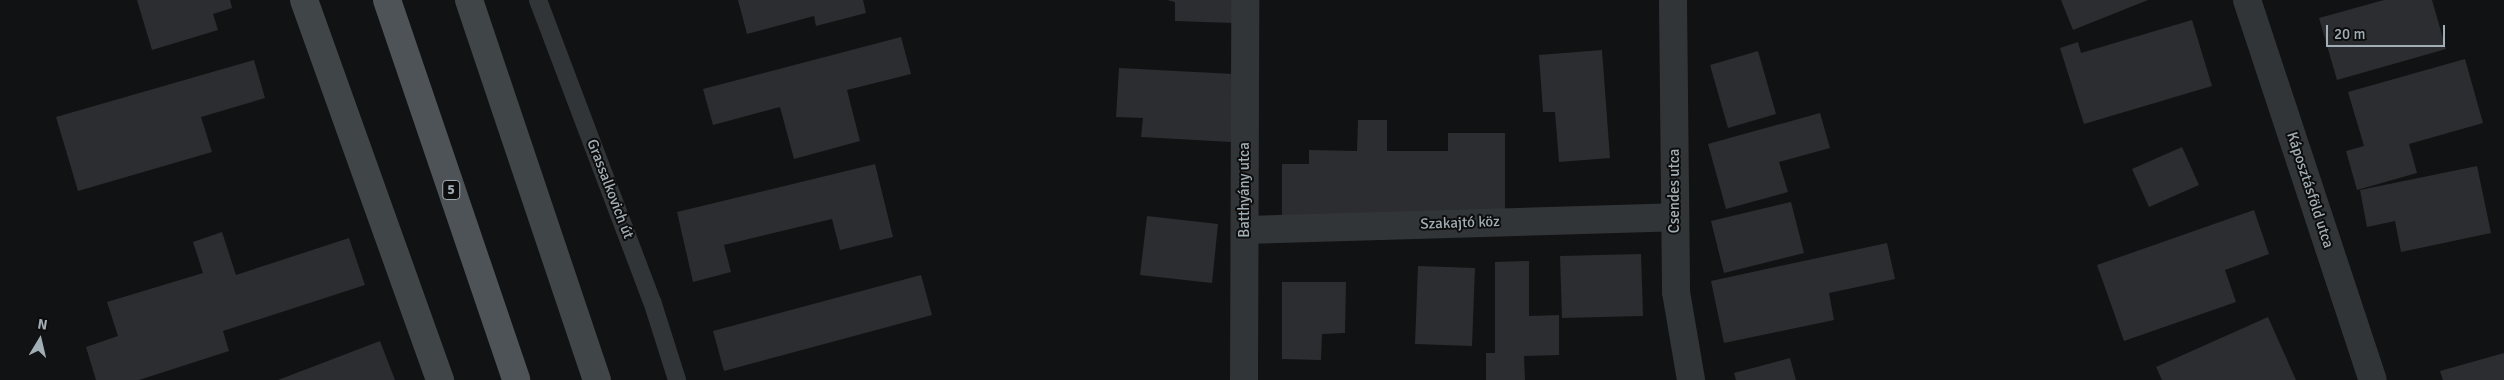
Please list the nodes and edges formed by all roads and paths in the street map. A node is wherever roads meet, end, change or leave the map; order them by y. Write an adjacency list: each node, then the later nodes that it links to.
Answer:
1 (304, 0): 10 (street)
2 (387, 0): 11 (main road, 5)
3 (469, 0): 12 (street)
4 (538, 0): 13 (lane, Grassalkovich út)
5 (1245, 0): 9 (street, Batthyány utca)
6 (1673, 0): 8 (street, Csendes utca)
7 (2247, 0): 16 (street, Káposztásföld utca)
8 (1675, 217): 9 (street, Szakajtó köz); 15 (street, Csendes utca)
9 (1245, 230): 14 (street, Batthyány utca)
10 (440, 380)
11 (516, 380)
12 (597, 380)
13 (677, 380)
14 (1244, 380)
15 (1692, 380)
16 (2373, 380)

